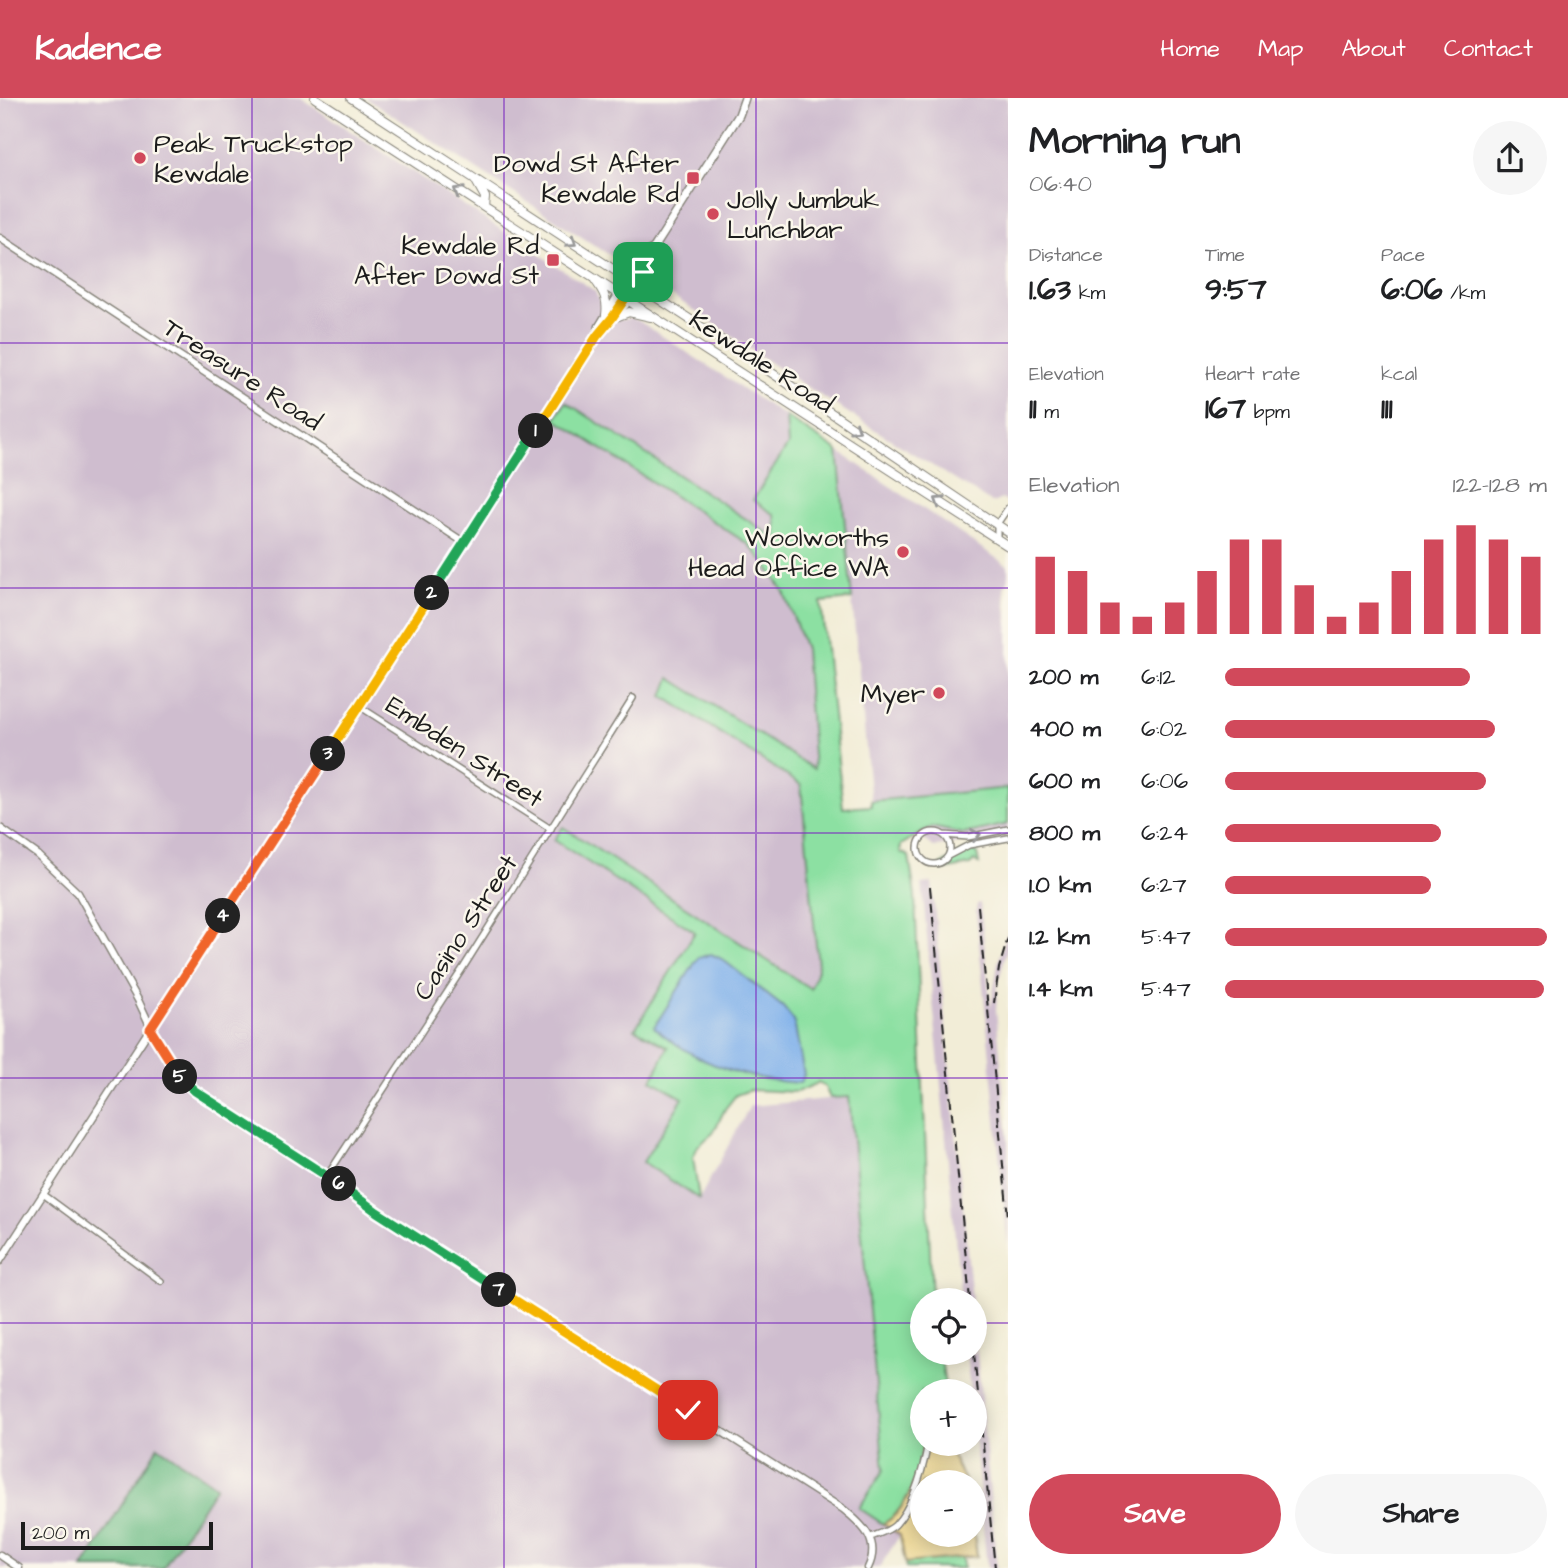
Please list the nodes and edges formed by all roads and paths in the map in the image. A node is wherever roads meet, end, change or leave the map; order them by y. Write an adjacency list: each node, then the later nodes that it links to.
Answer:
1 (315, 98): 5 (main road, Kewdale Road, one-way to 1)
2 (351, 98): 4 (main road, Kewdale Road)
3 (745, 98): 8 (main road)
4 (474, 178): 5 (main road); 8 (main road, Kewdale Road, one-way to 8)
5 (484, 207): 7 (main road, Kewdale Road)
6 (0, 238): 18 (street, Treasure Road)
7 (593, 277): 9 (main road, Kewdale Road); 10 (main road)
8 (632, 281): 9 (main road); 12 (main road, Kewdale Road, one-way to 12)
9 (623, 295): 10 (street); 11 (main road, Kewdale Road)
10 (610, 317): 11 (main road); 18 (street)
11 (658, 319): 13 (main road, Kewdale Road)
12 (883, 448): 13 (main road); 15 (main road, Kewdale Road)
13 (876, 460): 17 (main road, Kewdale Road, one-way to 13)
14 (1008, 508): 15 (street)
15 (997, 524): 16 (main road, Kewdale Road); 17 (street)
16 (1008, 531): 17 (street)
17 (996, 539): 19 (main road, Kewdale Road)
18 (465, 542): 21 (street)
19 (1008, 546)
20 (633, 698): 23 (street, Casino Street)
21 (359, 706): 23 (street, Embden Street); 28 (street)
22 (0, 828): 28 (street)
23 (551, 829): 29 (street, Casino Street)
24 (1008, 829): 25 (street, one-way to 24)
25 (944, 835): 27 (street); 27 (street)
26 (1008, 838): 27 (street)
27 (947, 857)
28 (150, 1029): 29 (street); 30 (street)
29 (327, 1176): 34 (street)
30 (43, 1194): 31 (street); 32 (street)
31 (0, 1262)
32 (161, 1281)
33 (925, 1456): 34 (street)
34 (871, 1537): 37 (street)
35 (0, 1555): 36 (street)
36 (19, 1568)
37 (868, 1568)

